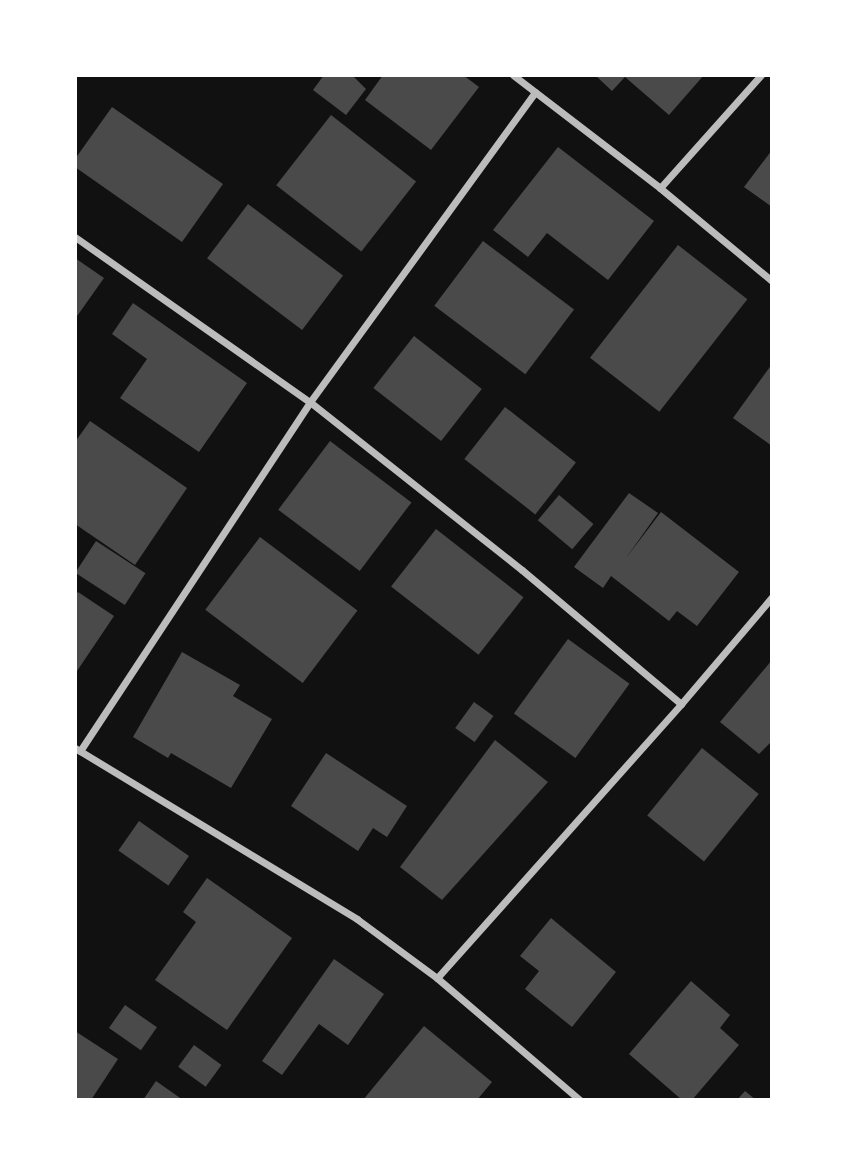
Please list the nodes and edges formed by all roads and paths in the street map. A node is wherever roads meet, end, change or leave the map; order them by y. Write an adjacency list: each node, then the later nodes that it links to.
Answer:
1 (513, 75): 3 (street)
2 (761, 75): 4 (street)
3 (535, 92): 4 (street); 7 (street)
4 (660, 188): 6 (street)
5 (75, 237): 7 (street)
6 (772, 281)
7 (310, 402): 9 (street); 10 (street)
8 (772, 597): 9 (street)
9 (681, 704): 11 (street)
10 (78, 749): 11 (street)
11 (436, 978): 12 (street)
12 (580, 1100)

